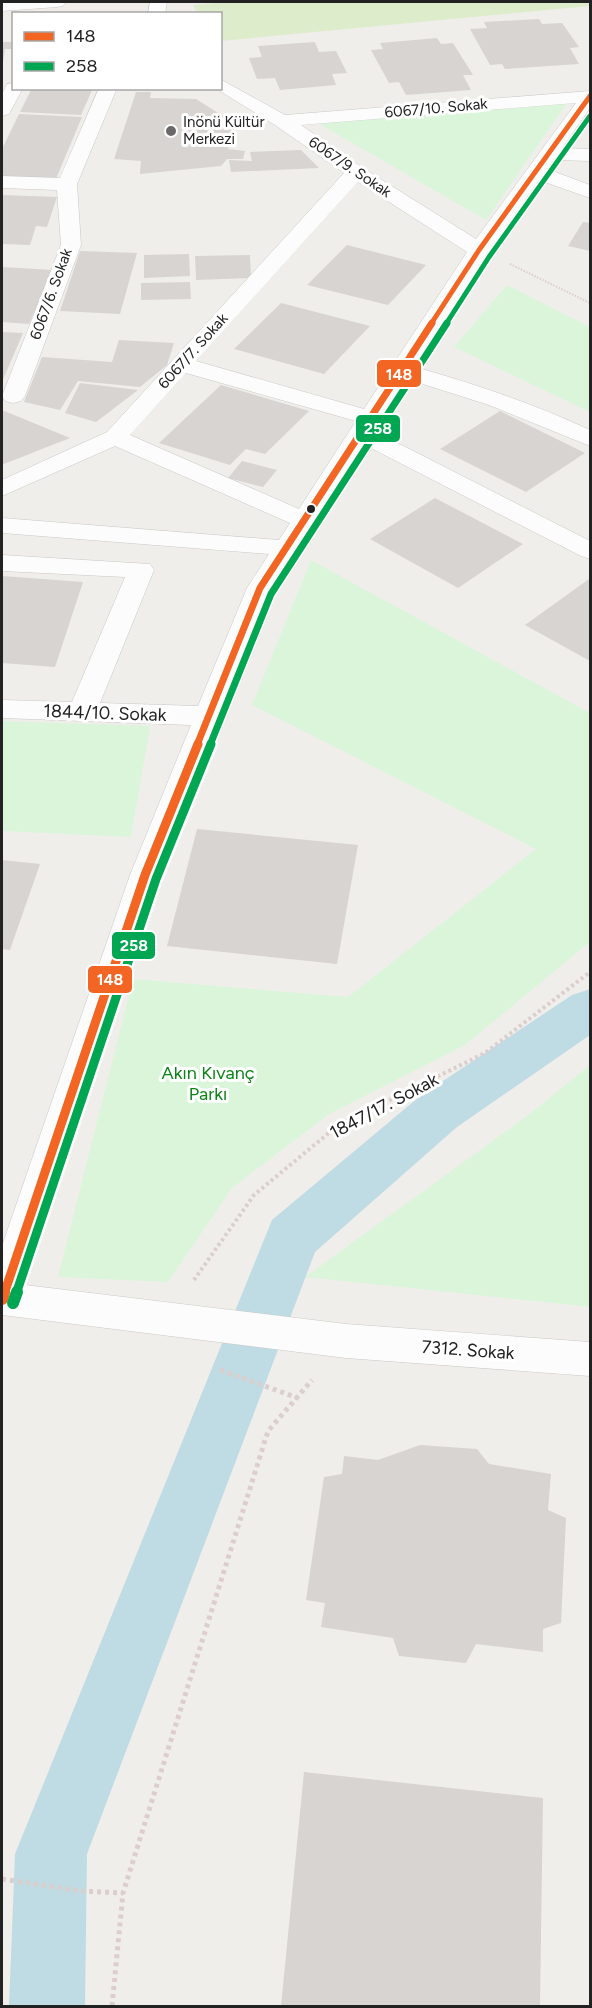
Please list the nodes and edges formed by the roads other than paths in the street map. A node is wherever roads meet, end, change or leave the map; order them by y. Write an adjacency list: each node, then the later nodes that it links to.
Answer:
1 (58, 2): 2 (street)
2 (2, 6)
3 (222, 85): 8 (street, 6067/9. Sokak)
4 (13, 90): 7 (street)
5 (107, 90): 13 (street, 6067/6. Sokak)
6 (591, 96): 8 (street, 6067/10. Sokak); 10 (street)
7 (2, 110)
8 (282, 121): 11 (street, 6067/9. Sokak)
9 (591, 155): 10 (street)
10 (542, 163): 14 (street); 15 (street)
11 (356, 172): 15 (street, 6067/9. Sokak); 16 (street, 6067/7. Sokak)
12 (2, 182): 13 (street)
13 (67, 184): 18 (street, 6067/6. Sokak)
14 (591, 192)
15 (479, 250): 17 (street)
16 (181, 364): 19 (street); 20 (street, 6067/7. Sokak)
17 (401, 370): 19 (street); 21 (street)
18 (13, 396)
19 (365, 426): 23 (street); 26 (street)
20 (115, 437): 22 (street, 6067/7. Sokak); 23 (street)
21 (591, 439)
22 (2, 489)
23 (304, 520): 25 (street)
24 (2, 525): 25 (street)
25 (286, 548): 30 (street)
26 (591, 552)
27 (2, 563): 29 (street)
28 (2, 709): 29 (street, 1844/10. Sokak)
29 (82, 712): 30 (street, 1844/10. Sokak)
30 (209, 716): 31 (street)
31 (2, 1299): 32 (street, 7312. Sokak)
32 (591, 1359)

